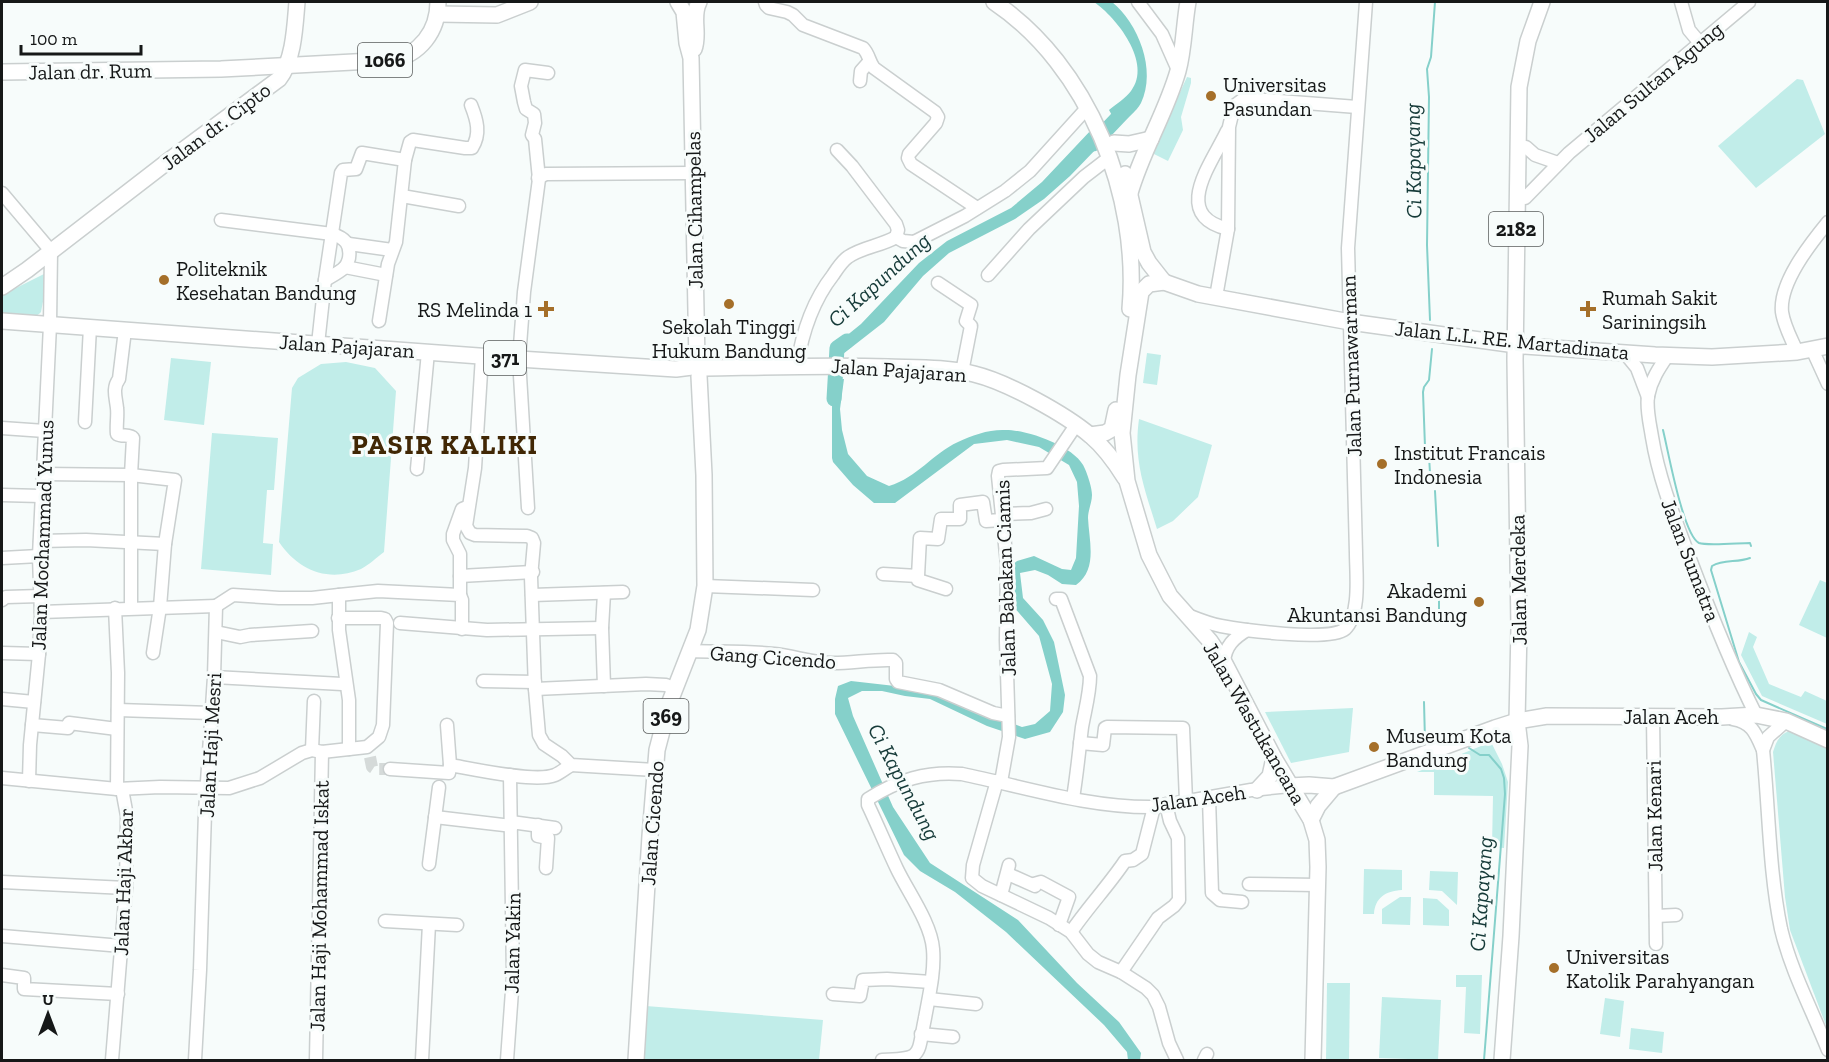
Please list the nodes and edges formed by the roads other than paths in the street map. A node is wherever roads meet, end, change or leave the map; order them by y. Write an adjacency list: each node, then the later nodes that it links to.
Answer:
1 (297, 2): 17 (main road)
2 (530, 2): 15 (main road)
3 (678, 2): 20 (main road, Jalan Cihampelas)
4 (765, 2): 21 (street)
5 (994, 2): 16 (main road)
6 (1010, 2): 16 (main road)
7 (1138, 2): 25 (street)
8 (1188, 2): 25 (main road)
9 (1366, 2): 31 (street, Jalan Purnawarman)
10 (1542, 2): 19 (main road, 2182)
11 (1550, 2): 19 (main road, 2182)
12 (1681, 2): 18 (street)
13 (1749, 2): 18 (street, Jalan Sultan Agung)
14 (697, 6): 20 (main road, Jalan Cihampelas)
15 (442, 8): 22 (main road, Jalan dr. Cipto / 1066)
16 (1025, 19): 32 (main road)
17 (294, 34): 22 (main road); 23 (main road)
18 (1703, 40): 39 (street, Jalan Sultan Agung)
19 (1528, 57): 36 (main road, 2182); 72 (main road, 2182)
20 (692, 58): 40 (main road, Jalan Cihampelas)
21 (869, 61): 28 (street); 47 (street)
22 (310, 65): 23 (main road, Jalan dr. Cipto / 1066)
23 (286, 66): 24 (main road, Jalan dr. Rum); 29 (main road, Jalan dr. Cipto)
24 (258, 67): 26 (main road, Jalan dr. Rum); 29 (main road)
25 (1178, 70): 34 (main road)
26 (2, 72)
27 (548, 73): 41 (street)
28 (860, 81)
29 (261, 92): 56 (main road, Jalan dr. Cipto)
30 (471, 105): 38 (street)
31 (1357, 107): 33 (street); 67 (street, Jalan Purnawarman)
32 (1093, 112): 35 (main road); 47 (street)
33 (1229, 127): 51 (street); 51 (street)
34 (1151, 139): 35 (main road); 43 (main road)
35 (1111, 147): 43 (main road); 49 (main road); 59 (street)
36 (1526, 147): 39 (street); 45 (main road, 2182)
37 (837, 150): 53 (street)
38 (405, 160): 44 (street); 52 (street)
39 (1558, 163): 45 (street, Jalan Sultan Agung)
40 (693, 173): 41 (street); 81 (main road, Jalan Cihampelas)
41 (542, 176): 79 (street)
42 (2, 193): 56 (street)
43 (1130, 193): 49 (main road)
44 (402, 196): 46 (street); 55 (street)
45 (1525, 198): 72 (main road, 2182)
46 (459, 206)
47 (977, 208): 53 (street)
48 (221, 220): 52 (street)
49 (1131, 221): 61 (main road); 89 (main road)
50 (1827, 222): 76 (street)
51 (1227, 229): 64 (street)
52 (332, 234): 54 (street); 60 (street)
53 (896, 237): 80 (street)
54 (349, 244): 55 (street); 57 (street)
55 (392, 250): 58 (street)
56 (51, 251): 63 (main road, Jalan dr. Cipto); 68 (street, Jalan Mochammad Yunus)
57 (345, 267): 58 (street); 60 (street)
58 (386, 275): 66 (street)
59 (988, 275)
60 (325, 280): 71 (street)
61 (1164, 282): 64 (main road, Jalan L.L. RE. Martadinata); 93 (main road, Jalan Wastukancana)
62 (938, 283): 82 (street)
63 (2, 287)
64 (1216, 297): 67 (main road, Jalan L.L. RE. Martadinata)
65 (2, 321): 68 (main road, Jalan Pajajaran / 371)
66 (379, 321)
67 (1350, 322): 72 (main road, Jalan L.L. RE. Martadinata); 131 (street, Jalan Purnawarman)
68 (50, 325): 69 (main road, Jalan Pajajaran / 371); 88 (street, Jalan Mochammad Yunus)
69 (90, 327): 70 (main road, Jalan Pajajaran / 371); 85 (street)
70 (125, 330): 71 (main road, Jalan Pajajaran / 371); 92 (street)
71 (318, 344): 74 (main road, Jalan Pajajaran / 371)
72 (1519, 346): 75 (main road, Jalan L.L. RE. Martadinata); 154 (main road, Jalan Merdeka)
73 (1820, 348): 76 (main road, Jalan L.L. RE. Martadinata); 83 (street)
74 (428, 352): 78 (main road, Jalan Pajajaran / 371); 90 (street)
75 (1624, 352): 77 (main road, Jalan L.L. RE. Martadinata); 84 (street, Jalan Sumatra)
76 (1797, 352): 77 (main road, Jalan L.L. RE. Martadinata)
77 (1668, 355): 84 (street, Jalan Sumatra)
78 (482, 356): 79 (main road, Jalan Pajajaran / 371); 96 (street)
79 (519, 359): 81 (main road, Jalan Pajajaran / 371); 97 (street)
80 (797, 366): 81 (main road, Jalan Pajajaran); 82 (main road, Jalan Pajajaran)
81 (698, 368): 109 (main road, Jalan Cicendo / 369)
82 (962, 372): 86 (main road, Jalan Pajajaran)
83 (1827, 384)
84 (1648, 397): 150 (street, Jalan Sumatra)
85 (85, 422)
86 (1076, 425): 89 (main road, Jalan Pajajaran); 99 (street, Jalan Babakan Ciamis)
87 (2, 429): 88 (street)
88 (45, 431): 91 (street, Jalan Mochammad Yunus)
89 (1090, 435): 93 (main road, Jalan Pajajaran)
90 (417, 469)
91 (43, 474): 92 (street); 95 (street, Jalan Mochammad Yunus)
92 (131, 475): 101 (street); 102 (street)
93 (1127, 481): 125 (main road, Jalan Wastukancana)
94 (2, 495): 95 (street)
95 (41, 496): 100 (street, Jalan Mochammad Yunus)
96 (469, 506): 105 (street); 107 (street)
97 (528, 508)
98 (1046, 509): 99 (street)
99 (1002, 517): 108 (street); 152 (street, Jalan Babakan Ciamis)
100 (40, 541): 101 (street); 103 (street, Jalan Mochammad Yunus)
101 (130, 542): 102 (street); 123 (street)
102 (164, 550): 121 (street)
103 (39, 556): 104 (street); 117 (street, Jalan Mochammad Yunus)
104 (2, 558)
105 (533, 572): 107 (street); 116 (street)
106 (883, 574): 108 (street)
107 (460, 576): 115 (street)
108 (918, 576): 110 (street)
109 (705, 586): 111 (street); 134 (main road, Jalan Cicendo / 369)
110 (946, 589)
111 (813, 590)
112 (622, 592): 113 (street)
113 (604, 593): 116 (street); 128 (street)
114 (339, 595): 115 (street); 120 (street); 126 (street)
115 (460, 595): 129 (street)
116 (532, 595): 130 (street)
117 (40, 596): 119 (street); 124 (street, Jalan Mochammad Yunus)
118 (1056, 599): 160 (street)
119 (2, 600)
120 (216, 606): 121 (street); 133 (street, Jalan Haji Mesri)
121 (160, 607): 123 (street); 136 (street)
122 (115, 608): 123 (street); 124 (street); 148 (street)
123 (131, 608)
124 (41, 612): 137 (street, Jalan Mochammad Yunus)
125 (1190, 616): 131 (street, Jalan Purnawarman); 138 (main road, Jalan Wastukancana)
126 (338, 618): 161 (street); 161 (street)
127 (400, 623): 129 (street)
128 (602, 628): 130 (street); 143 (street)
129 (462, 629): 130 (street)
130 (534, 630): 142 (street)
131 (1247, 630): 138 (street)
132 (312, 631): 133 (street)
133 (216, 632): 139 (street, Jalan Haji Mesri)
134 (690, 651): 144 (main road, Jalan Cicendo / 369); 152 (street, Gang Cicendo)
135 (2, 653): 137 (street)
136 (153, 653)
137 (39, 654): 147 (street, Jalan Mochammad Yunus)
138 (1224, 662): 164 (main road, Jalan Wastukancana)
139 (214, 677): 141 (street); 149 (street, Jalan Haji Mesri)
140 (483, 681): 142 (street)
141 (342, 684)
142 (535, 685): 143 (street); 166 (street)
143 (604, 686): 144 (street)
144 (675, 689): 168 (main road, Jalan Cicendo / 369)
145 (2, 699): 147 (street)
146 (314, 701): 163 (street, Jalan Haji Mohammad Iskat)
147 (34, 702): 156 (street, Jalan Mochammad Yunus)
148 (118, 710): 149 (street); 158 (street)
149 (211, 713): 176 (street, Jalan Haji Mesri)
150 (1756, 715): 153 (main road, Jalan Aceh); 155 (main road, Jalan Aceh)
151 (1653, 716): 153 (main road, Jalan Aceh); 154 (main road, Jalan Aceh); 197 (street, Jalan Kenari)
152 (1008, 717): 172 (street, Jalan Babakan Ciamis)
153 (1722, 717): 162 (street)
154 (1521, 720): 175 (main road, Jalan Aceh); 226 (main road, Jalan Merdeka)
155 (1786, 721): 159 (main road, Jalan Aceh); 162 (street)
156 (32, 725): 158 (street); 171 (street, Jalan Mochammad Yunus)
157 (447, 725): 165 (street)
158 (117, 729): 177 (street)
159 (1827, 740)
160 (1080, 743): 179 (street); 181 (street)
161 (349, 749): 163 (street)
162 (1762, 750): 215 (street)
163 (317, 751): 176 (street); 219 (street, Jalan Haji Mohammad Iskat)
164 (1274, 758): 173 (main road, Jalan Wastukancana); 178 (main road)
165 (450, 765): 167 (street); 169 (street)
166 (571, 765): 168 (street); 169 (street)
167 (390, 769)
168 (655, 770): 222 (main road, Jalan Cicendo / 369)
169 (510, 775): 185 (street, Jalan Yakin)
170 (2, 778): 171 (street, Jalan Haji Akbar)
171 (29, 781): 177 (street, Jalan Haji Akbar)
172 (999, 781): 179 (street, Jalan Aceh); 194 (street, Jalan Babakan Ciamis); 208 (street, Jalan Aceh)
173 (1290, 786): 175 (main road, Jalan Aceh); 178 (street, Jalan Aceh); 184 (main road, Jalan Wastukancana)
174 (439, 787): 183 (street)
175 (1334, 787): 184 (main road)
176 (206, 788): 177 (street); 218 (street, Jalan Haji Mesri)
177 (120, 789): 193 (street, Jalan Haji Akbar)
178 (1257, 790): 180 (street, Jalan Aceh)
179 (1073, 798): 182 (street, Jalan Aceh)
180 (1209, 798): 181 (street, Jalan Aceh); 195 (street)
181 (1186, 801): 182 (street, Jalan Aceh)
182 (1160, 805): 202 (street); 206 (street)
183 (435, 817): 185 (street); 188 (street)
184 (1311, 820): 192 (main road, Jalan Wastukancana)
185 (511, 824): 186 (street); 221 (street, Jalan Yakin)
186 (538, 825): 187 (street); 189 (street)
187 (555, 828)
188 (429, 864)
189 (546, 868)
190 (2, 882): 193 (street)
191 (1249, 884): 192 (street)
192 (1317, 885): 225 (main road, Jalan Wastukancana)
193 (126, 888): 205 (street, Jalan Haji Akbar)
194 (1001, 895): 201 (street, Jalan Babakan Ciamis); 201 (street)
195 (1242, 902)
196 (1676, 915): 197 (street)
197 (1656, 916): 204 (street, Jalan Kenari)
198 (385, 921): 199 (street)
199 (429, 924): 200 (street); 220 (street)
200 (457, 925)
201 (1059, 925): 202 (street, Jalan Babakan Ciamis)
202 (1071, 932): 206 (street, Jalan Babakan Ciamis)
203 (2, 936): 205 (street)
204 (1656, 944)
205 (122, 946): 209 (street, Jalan Haji Akbar)
206 (1121, 972): 224 (street, Jalan Babakan Ciamis)
207 (2, 975): 209 (street)
208 (931, 982): 210 (street); 211 (street, Jalan Aceh)
209 (118, 994): 217 (street, Jalan Haji Akbar)
210 (832, 994)
211 (929, 999): 212 (street); 213 (street, Jalan Aceh)
212 (976, 1004)
213 (921, 1034): 214 (street); 216 (street, Jalan Aceh)
214 (953, 1037)
215 (1827, 1050)
216 (915, 1058): 223 (street, Jalan Aceh)
217 (112, 1060)
218 (195, 1060)
219 (316, 1060)
220 (422, 1060)
221 (507, 1060)
222 (636, 1060)
223 (882, 1060)
224 (1178, 1060)
225 (1313, 1060)
226 (1502, 1060)

